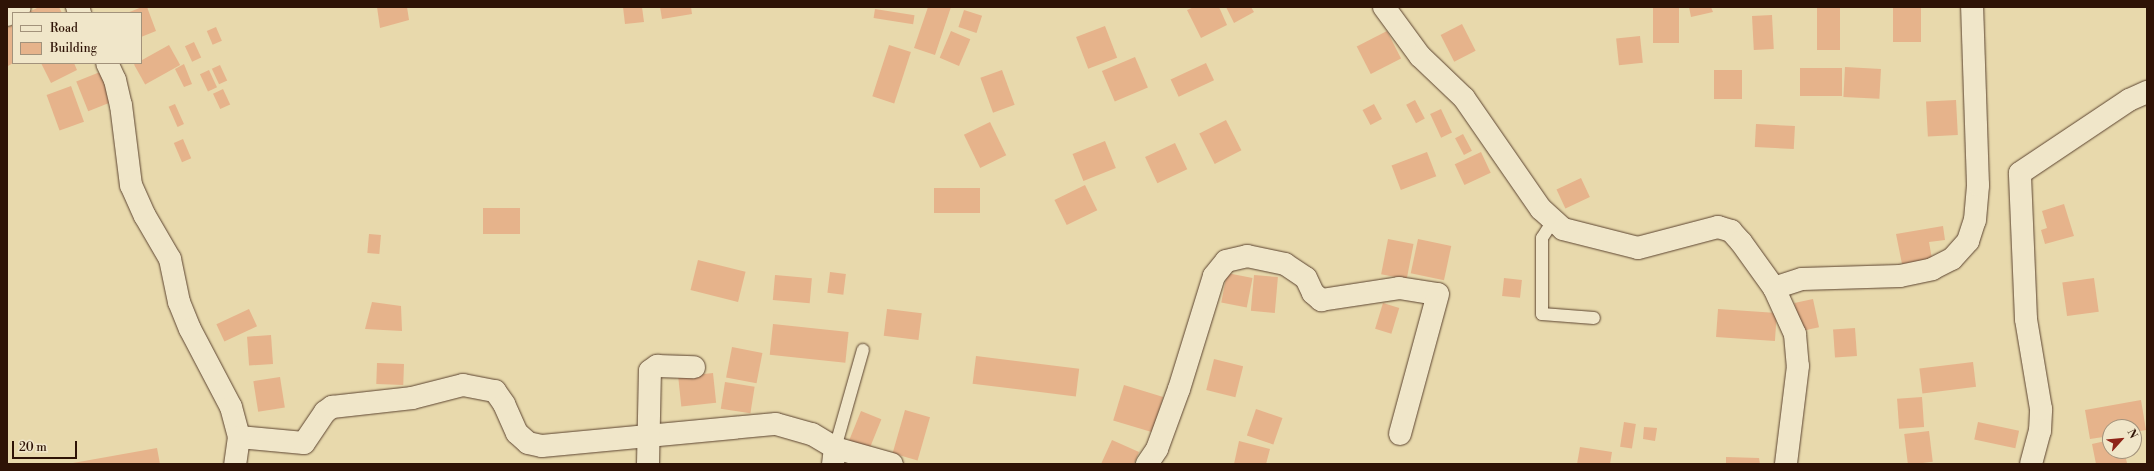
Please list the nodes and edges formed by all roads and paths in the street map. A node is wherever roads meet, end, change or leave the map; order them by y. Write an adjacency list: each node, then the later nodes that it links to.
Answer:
1 (20, 7): 4 (street)
2 (1384, 7): 7 (street)
3 (1972, 7): 8 (street)
4 (7, 15)
5 (107, 64): 13 (street)
6 (2147, 92): 21 (street)
7 (1553, 221): 8 (street); 9 (lane)
8 (1774, 288): 20 (street)
9 (1594, 318)
10 (863, 350): 15 (lane)
11 (694, 367): 14 (street)
12 (1400, 434): 19 (street)
13 (239, 437): 14 (street); 16 (street)
14 (648, 437): 15 (street); 17 (street)
15 (834, 456): 18 (street)
16 (234, 464)
17 (648, 464)
18 (892, 464)
19 (1147, 464)
20 (1786, 464)
21 (2031, 464)

